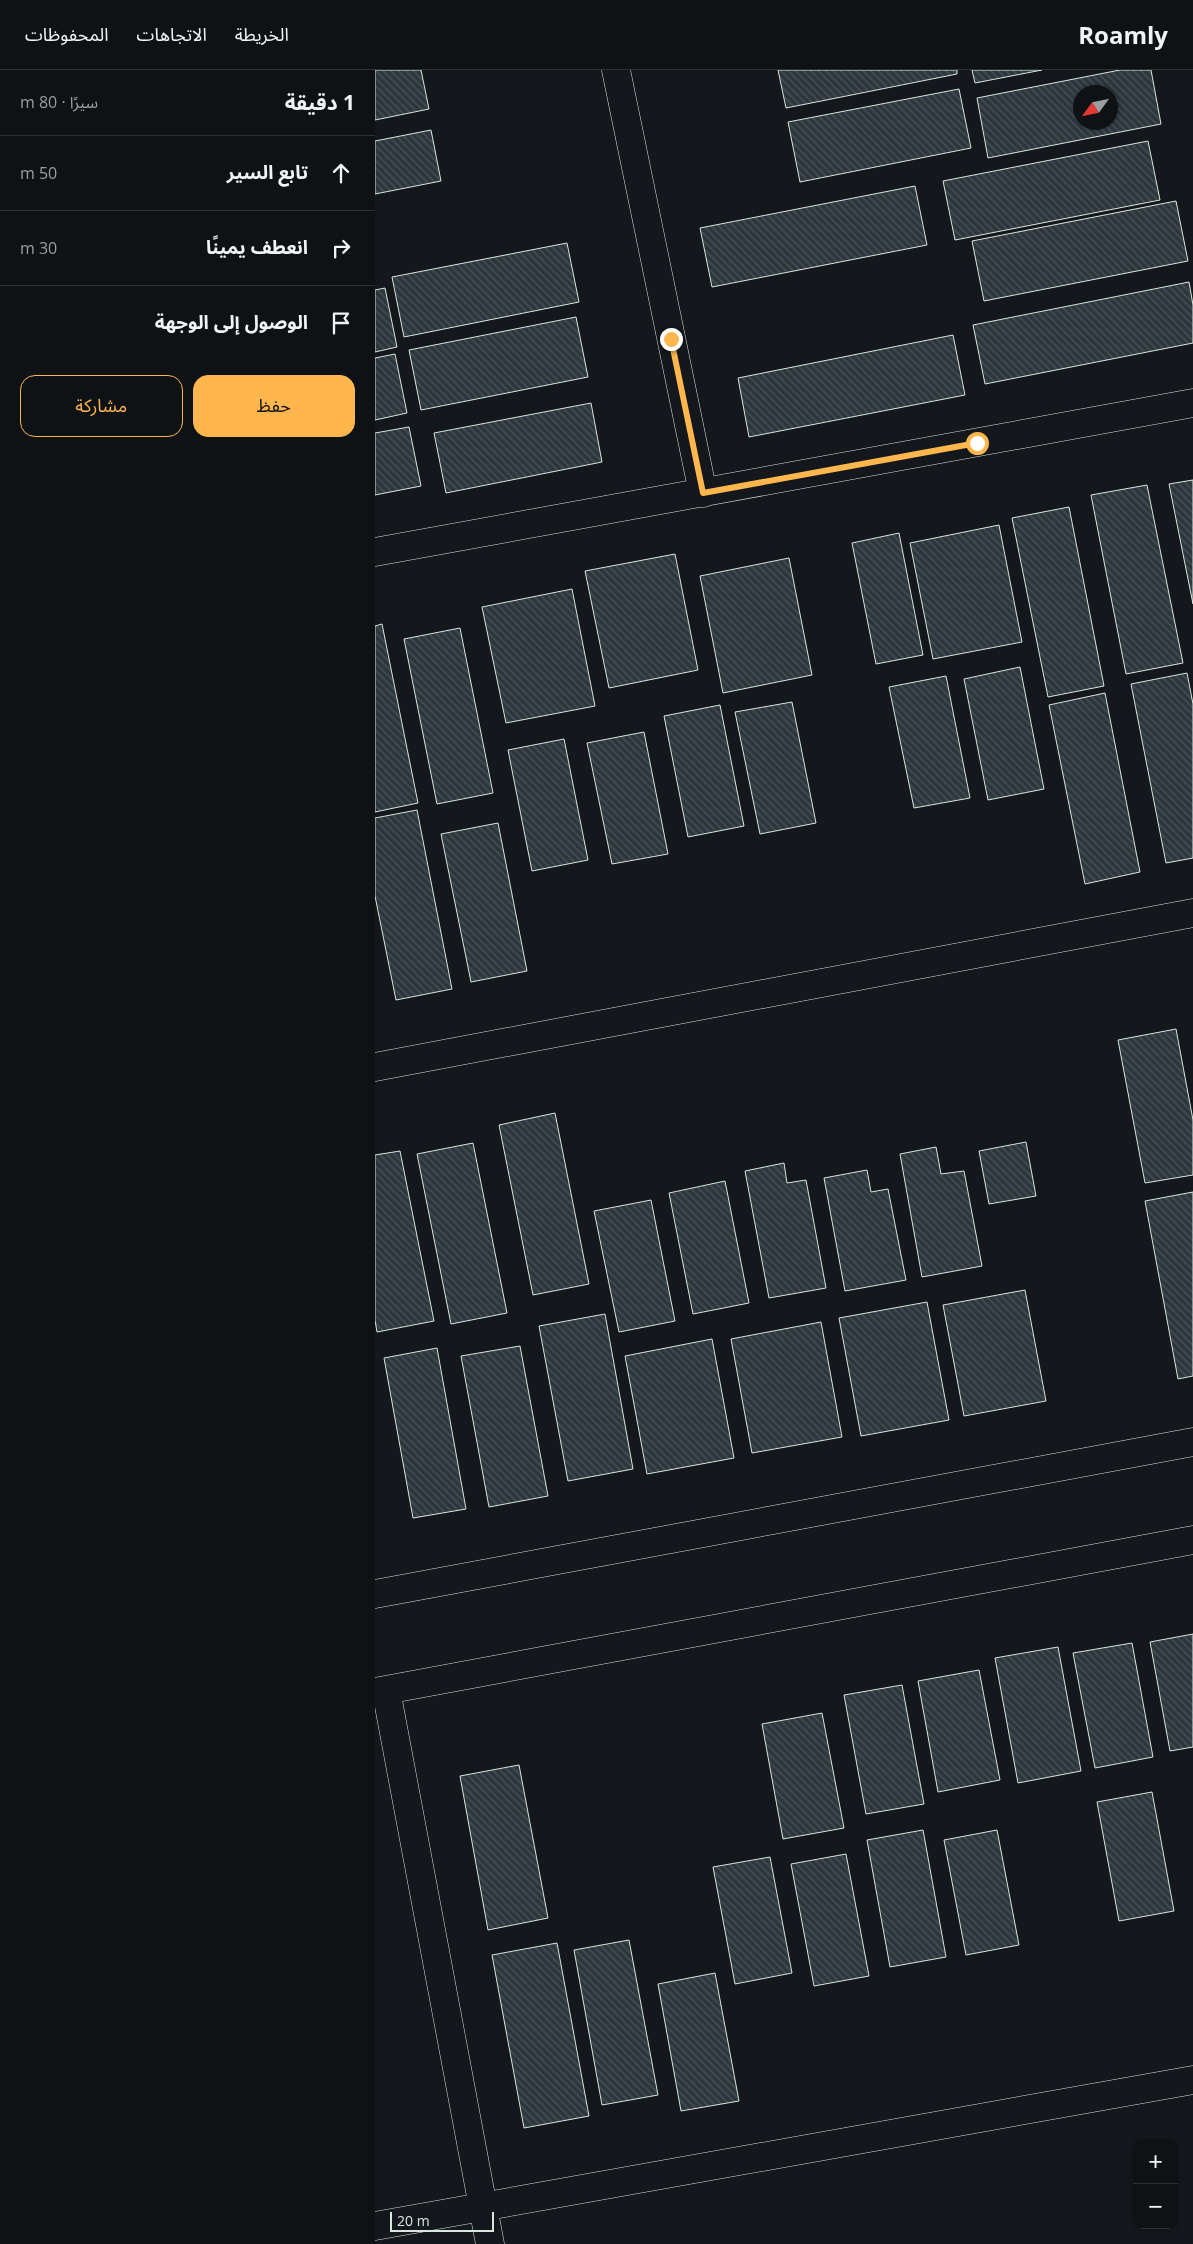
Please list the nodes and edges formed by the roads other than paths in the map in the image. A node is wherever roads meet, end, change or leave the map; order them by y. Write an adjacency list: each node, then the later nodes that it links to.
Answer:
1 (616, 70): 3 (street)
2 (1193, 403): 3 (street)
3 (703, 493): 4 (street)
4 (375, 552)
5 (1193, 913): 6 (street)
6 (375, 1067)
7 (1193, 1442): 9 (street)
8 (1193, 1540): 10 (street)
9 (375, 1594)
10 (380, 1691): 12 (street)
11 (1193, 2080): 12 (street)
12 (483, 2207): 13 (street); 14 (street)
13 (375, 2226)
14 (489, 2244)

